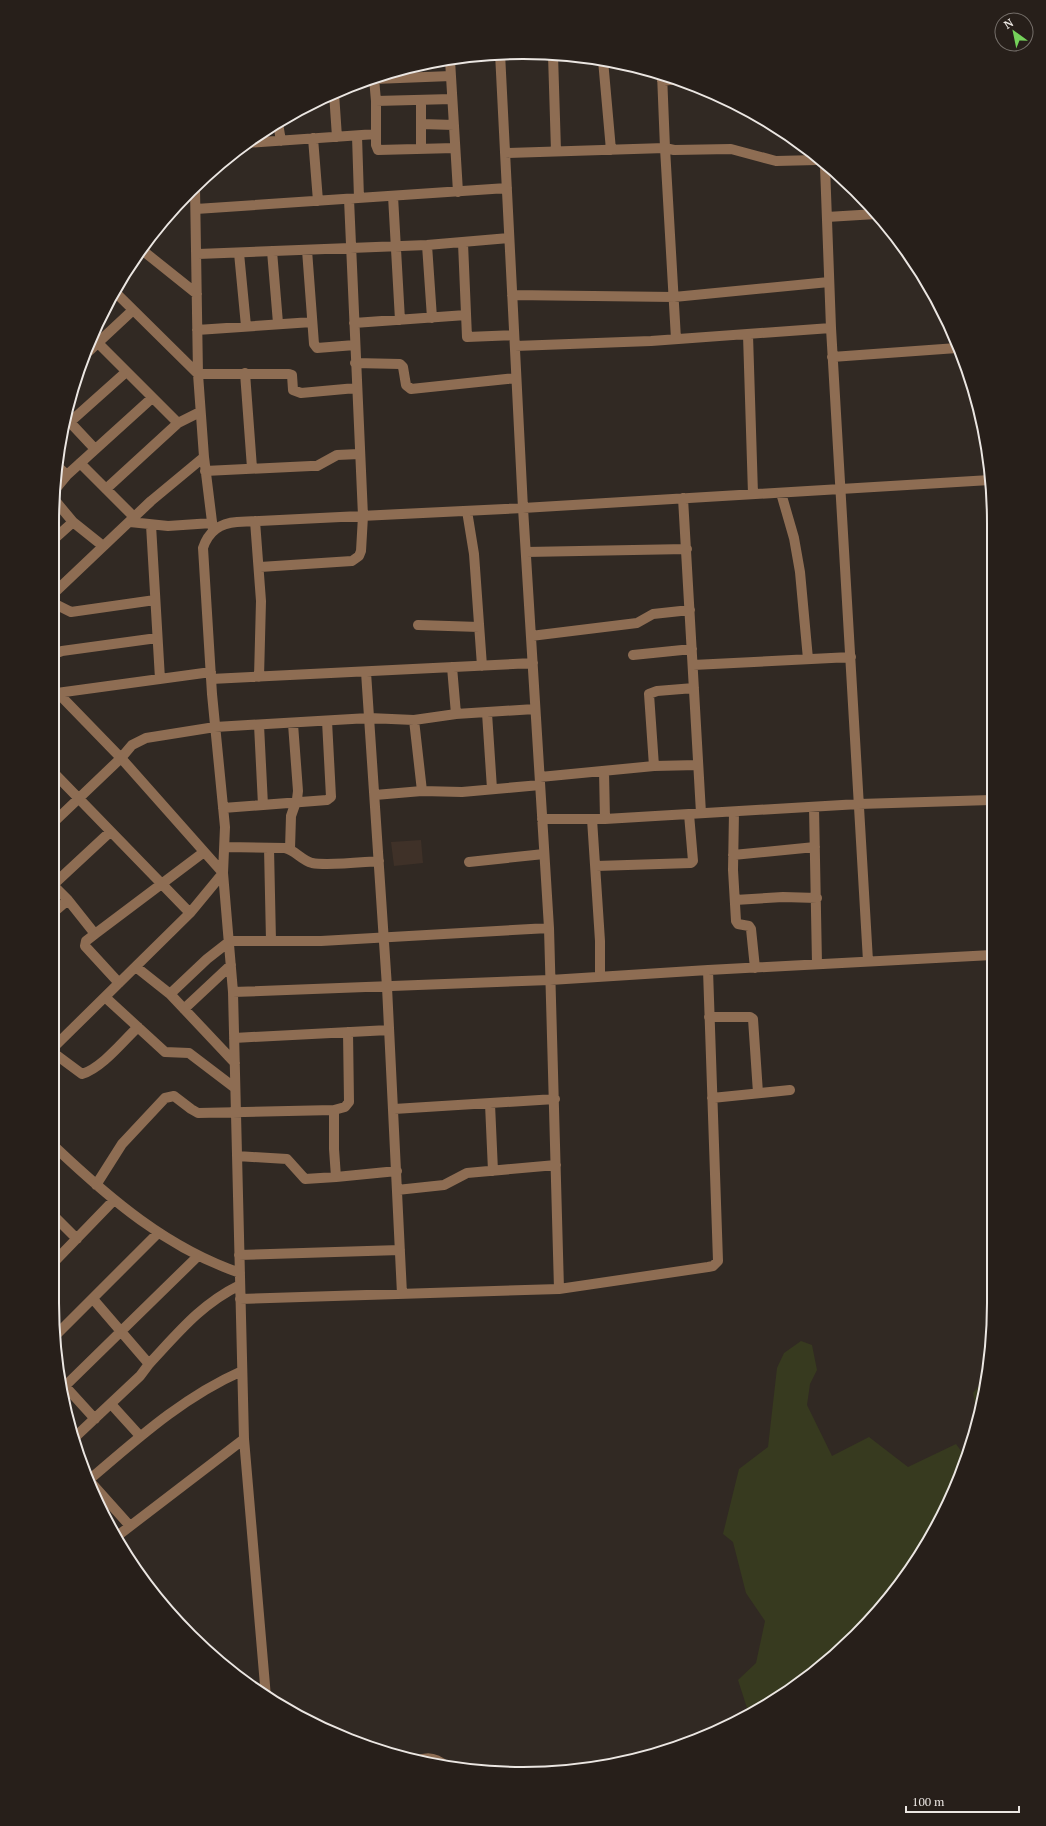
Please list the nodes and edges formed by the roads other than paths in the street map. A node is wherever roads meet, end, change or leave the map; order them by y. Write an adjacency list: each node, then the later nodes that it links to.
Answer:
1 (500, 60): 27 (street)
2 (553, 60): 26 (street)
3 (450, 65): 5 (street)
4 (604, 66): 25 (street)
5 (451, 76): 6 (street); 9 (street)
6 (392, 78)
7 (662, 81): 23 (street)
8 (374, 84): 12 (street)
9 (452, 99): 11 (street); 14 (street)
10 (334, 100): 18 (street)
11 (421, 100): 12 (street); 13 (street)
12 (376, 101): 16 (street)
13 (421, 124): 14 (street); 24 (street)
14 (454, 125): 22 (street)
15 (279, 128): 20 (street)
16 (376, 134): 17 (street); 24 (street)
17 (357, 136): 18 (street); 34 (street)
18 (337, 137): 19 (street)
19 (313, 138): 20 (street); 35 (street)
20 (281, 140): 21 (street)
21 (258, 142)
22 (455, 148): 24 (street); 31 (street)
23 (665, 148): 25 (street); 28 (street); 53 (street)
24 (421, 150)
25 (612, 150): 26 (street)
26 (556, 151): 27 (street)
27 (505, 153): 30 (street)
28 (811, 160)
29 (826, 172): 38 (street)
30 (507, 188): 31 (street); 39 (street)
31 (458, 192): 33 (street)
32 (195, 195): 36 (street)
33 (393, 196): 34 (street); 42 (street)
34 (354, 198): 35 (street); 43 (street)
35 (318, 201): 36 (street)
36 (196, 209): 48 (street)
37 (870, 214): 38 (street)
38 (827, 217): 49 (street)
39 (509, 238): 40 (street); 51 (street)
40 (463, 243): 41 (street); 55 (street)
41 (427, 245): 42 (street); 56 (street)
42 (395, 246): 43 (street); 57 (street)
43 (351, 248): 44 (street); 60 (street)
44 (307, 250): 45 (street); 58 (street)
45 (272, 251): 47 (street); 59 (street)
46 (147, 252): 50 (street)
47 (239, 253): 48 (street); 61 (street)
48 (198, 254): 50 (street)
49 (829, 282): 53 (street); 62 (street)
50 (197, 294): 63 (street)
51 (512, 295): 53 (street); 65 (street)
52 (119, 296): 54 (street)
53 (674, 297): 66 (street)
54 (133, 310): 67 (street); 75 (street)
55 (466, 315): 56 (street); 65 (street)
56 (432, 318): 57 (street)
57 (400, 320): 60 (street)
58 (312, 322): 59 (street); 68 (street)
59 (278, 323): 61 (street)
60 (354, 323): 68 (street)
61 (246, 326): 63 (street)
62 (831, 328): 64 (street); 71 (street)
63 (197, 330): 75 (street)
64 (748, 334): 66 (street); 96 (street)
65 (514, 335): 69 (street)
66 (676, 339): 69 (street)
67 (96, 341): 73 (street)
68 (355, 345): 72 (street)
69 (515, 346): 76 (street)
70 (953, 348): 71 (street)
71 (832, 357): 94 (street)
72 (356, 363): 76 (street); 77 (street)
73 (126, 372): 78 (street); 80 (street)
74 (245, 373): 75 (street); 77 (street); 87 (street)
75 (198, 374): 79 (street)
76 (516, 378): 99 (street)
77 (356, 388): 84 (street)
78 (152, 398): 82 (street); 83 (street)
79 (200, 412): 82 (street); 85 (street)
80 (72, 417)
81 (70, 422): 83 (street)
82 (178, 423): 93 (street)
83 (95, 449): 86 (street)
84 (359, 454): 87 (street); 101 (street)
85 (204, 457): 89 (street); 102 (street)
86 (80, 463): 90 (street); 93 (street)
87 (252, 468): 89 (street)
88 (62, 471): 90 (street)
89 (205, 471): 106 (street)
90 (67, 475): 92 (street)
91 (985, 480): 94 (street)
92 (61, 482)
93 (106, 489): 102 (street)
94 (840, 489): 95 (street); 123 (street)
95 (781, 493): 96 (street); 124 (street)
96 (753, 494): 97 (street)
97 (683, 498): 99 (street); 109 (street)
98 (60, 506): 104 (street)
99 (523, 508): 100 (street); 110 (street)
100 (467, 511): 101 (street); 117 (street)
101 (363, 516): 103 (street); 111 (street)
102 (132, 519): 105 (street); 108 (street)
103 (255, 521): 106 (street); 111 (street)
104 (73, 522): 107 (street); 108 (street)
105 (151, 525): 106 (street); 113 (street)
106 (213, 527): 130 (street)
107 (59, 535)
108 (103, 546): 112 (street)
109 (687, 549): 110 (street); 115 (street)
110 (526, 552): 118 (street)
111 (260, 566): 131 (street)
112 (59, 588)
113 (155, 600): 114 (street); 119 (street)
114 (59, 606)
115 (690, 610): 118 (street); 120 (street)
116 (418, 625): 117 (street)
117 (479, 627): 127 (street)
118 (531, 636): 125 (street)
119 (157, 638): 121 (street); 132 (street)
120 (692, 649): 122 (street); 126 (street)
121 (59, 652)
122 (633, 655)
123 (851, 657): 124 (street); 157 (street)
124 (808, 659): 126 (street)
125 (532, 664): 127 (street); 136 (street)
126 (693, 665): 133 (street)
127 (482, 666): 128 (street)
128 (452, 668): 129 (street); 138 (street)
129 (366, 672): 131 (street); 139 (street)
130 (211, 675): 131 (street); 132 (street); 144 (street)
131 (259, 677)
132 (160, 678): 134 (street)
133 (694, 688): 146 (street); 147 (street)
134 (59, 691)
135 (59, 695): 145 (street)
136 (536, 709): 137 (street); 150 (street)
137 (487, 713): 138 (street); 151 (street)
138 (456, 714): 140 (street)
139 (369, 718): 140 (street); 141 (street); 153 (street)
140 (414, 720): 152 (street)
141 (327, 722): 142 (street); 156 (street)
142 (293, 724): 143 (street); 156 (street)
143 (259, 725): 144 (street); 158 (street)
144 (215, 727): 145 (street); 160 (street)
145 (121, 758): 154 (street); 173 (street)
146 (698, 765): 147 (street); 162 (street)
147 (654, 766): 148 (street)
148 (604, 771): 150 (street); 167 (street)
149 (59, 779): 154 (street)
150 (540, 781): 151 (street); 165 (street)
151 (492, 789): 152 (street)
152 (422, 791): 153 (street)
153 (374, 795): 176 (street)
154 (78, 800): 164 (street); 168 (street)
155 (987, 800): 157 (street)
156 (296, 803): 158 (street); 172 (street)
157 (859, 804): 159 (street); 194 (street)
158 (263, 805): 160 (street)
159 (814, 807): 161 (street); 170 (street)
160 (223, 808): 169 (street)
161 (734, 812): 162 (street); 175 (street)
162 (701, 813): 163 (street)
163 (689, 814): 167 (street); 178 (street)
164 (59, 817)
165 (542, 819): 166 (street); 174 (street)
166 (592, 819): 167 (street); 178 (street)
167 (605, 819)
168 (110, 832): 180 (street); 181 (street)
169 (225, 847): 171 (street); 179 (street)
170 (815, 847): 175 (street); 183 (street)
171 (269, 848): 172 (street); 192 (street)
172 (290, 849): 176 (street)
173 (204, 852): 179 (street); 181 (street)
174 (544, 854): 177 (street); 188 (street)
175 (733, 855): 185 (street)
176 (379, 861): 190 (street)
177 (469, 862)
178 (596, 866): 200 (street)
179 (223, 873): 187 (street); 191 (street)
180 (59, 880)
181 (162, 885): 187 (street); 189 (street)
182 (59, 890): 184 (street)
183 (816, 898): 185 (street); 195 (street)
184 (68, 900): 186 (street); 189 (street)
185 (735, 900): 198 (street)
186 (59, 908)
187 (190, 913): 197 (street)
188 (549, 928): 190 (street); 201 (street)
189 (95, 934): 202 (street)
190 (384, 938): 192 (street); 203 (street)
191 (230, 940): 192 (street); 196 (street); 205 (street)
192 (271, 941)
193 (987, 955): 194 (street)
194 (868, 961): 195 (street)
195 (817, 964): 198 (street)
196 (231, 965): 204 (street); 207 (street)
197 (136, 966): 202 (street); 205 (street)
198 (755, 968): 199 (street)
199 (708, 970): 200 (street); 208 (street)
200 (600, 977): 201 (street)
201 (550, 980): 203 (street); 220 (street)
202 (119, 983): 206 (street)
203 (387, 986): 204 (street); 210 (street)
204 (233, 992): 212 (street)
205 (170, 994): 207 (street)
206 (105, 997): 209 (street); 213 (street)
207 (184, 1009): 215 (street)
208 (709, 1017): 218 (street); 219 (street)
209 (138, 1027): 214 (street); 216 (street)
210 (390, 1030): 211 (street); 222 (street)
211 (348, 1032): 212 (street); 223 (street)
212 (234, 1038): 215 (street)
213 (59, 1042)
214 (59, 1057)
215 (235, 1063): 216 (street)
216 (235, 1088): 224 (street)
217 (790, 1090): 218 (street)
218 (758, 1093): 219 (street)
219 (712, 1098): 243 (street)
220 (555, 1099): 221 (street); 227 (street)
221 (490, 1104): 222 (street); 229 (street)
222 (394, 1109): 228 (street)
223 (334, 1110): 224 (street); 230 (street)
224 (236, 1112): 226 (street); 231 (street)
225 (59, 1151): 231 (street)
226 (237, 1156): 230 (street); 238 (street)
227 (556, 1165): 229 (street); 243 (street)
228 (396, 1171): 230 (street); 232 (street)
229 (493, 1171): 232 (street)
230 (336, 1177)
231 (96, 1185): 233 (street)
232 (397, 1190): 237 (street)
233 (114, 1200): 235 (street); 236 (street)
234 (59, 1221): 236 (street)
235 (158, 1233): 239 (street); 245 (street)
236 (77, 1238): 240 (street)
237 (400, 1250): 238 (street); 244 (street)
238 (239, 1255): 241 (street)
239 (198, 1256): 241 (street); 247 (street)
240 (59, 1257)
241 (240, 1272): 242 (street)
242 (240, 1285): 246 (street); 249 (street)
243 (560, 1289): 244 (street)
244 (402, 1294): 246 (street)
245 (93, 1299): 247 (street); 248 (street)
246 (240, 1299): 250 (street)
247 (120, 1330): 249 (street); 251 (street)
248 (60, 1331)
249 (149, 1364): 253 (street)
250 (242, 1371): 256 (street); 257 (street)
251 (66, 1384)
252 (68, 1392): 254 (street)
253 (111, 1404): 254 (street); 256 (street)
254 (95, 1419): 255 (street)
255 (78, 1434)
256 (140, 1436): 258 (street)
257 (244, 1438): 260 (street); 262 (street)
258 (92, 1476)
259 (99, 1491): 260 (street)
260 (130, 1526): 261 (street)
261 (120, 1534)
262 (265, 1689)

